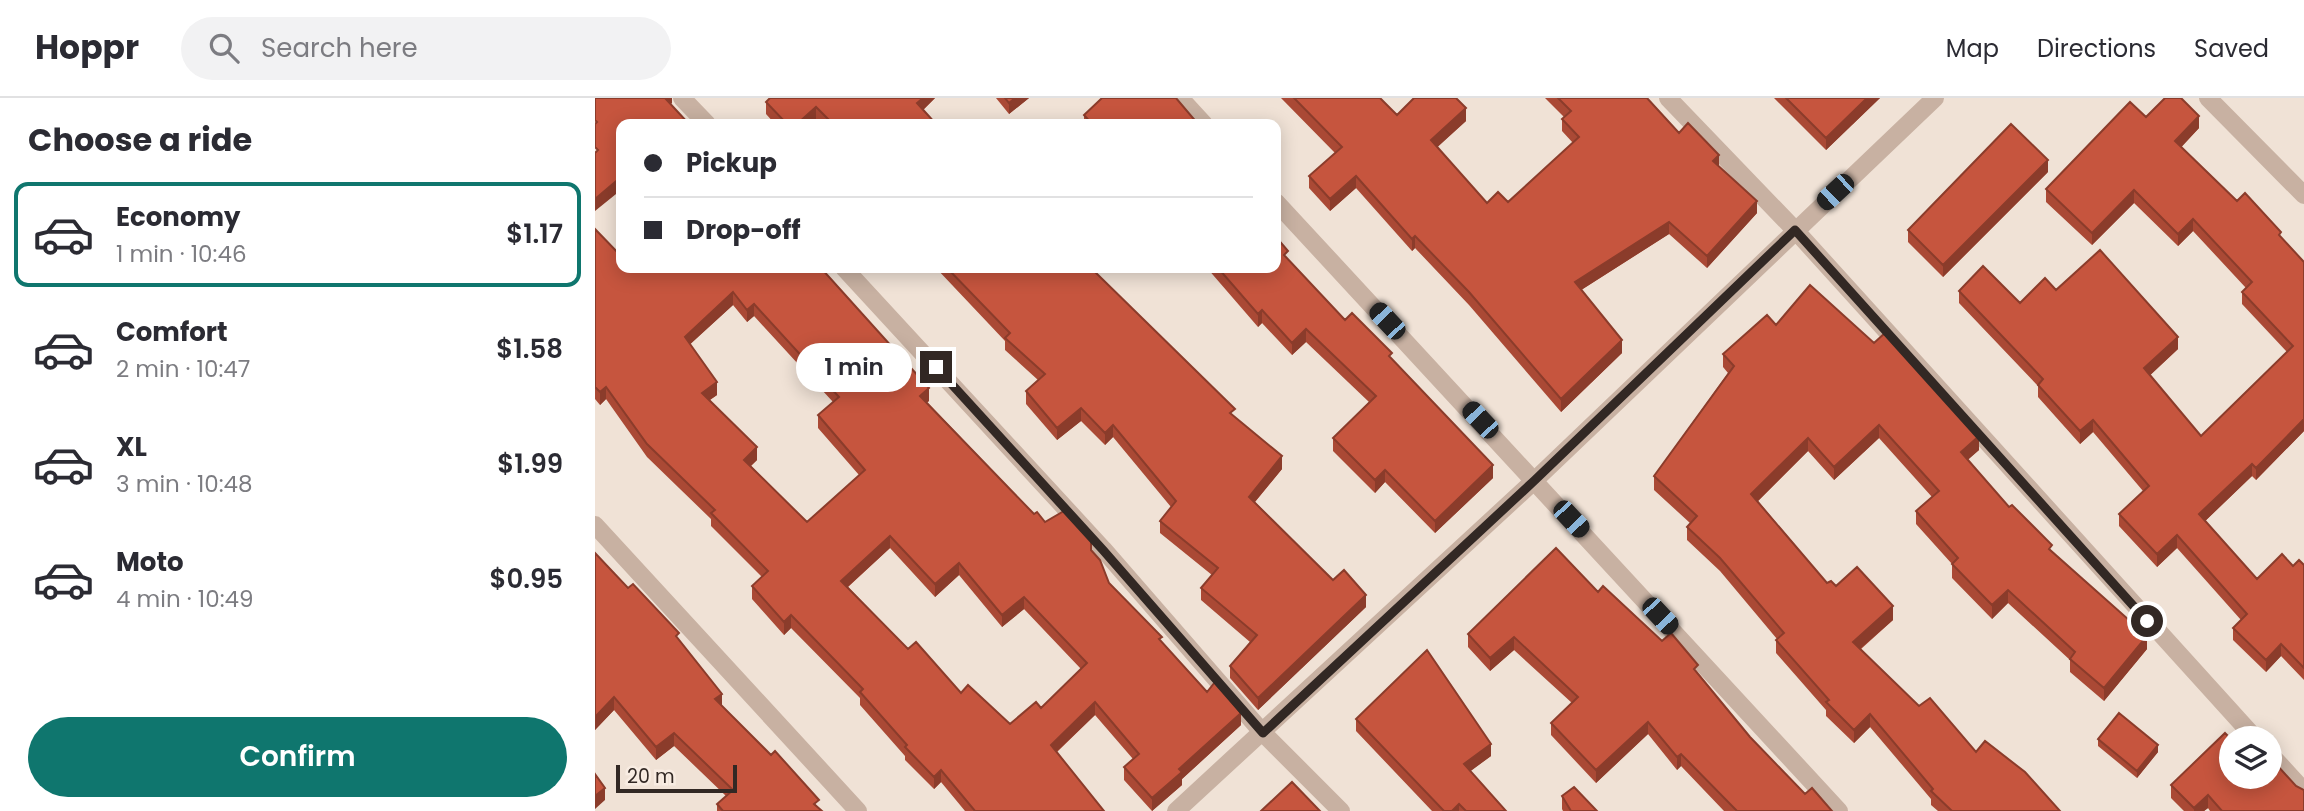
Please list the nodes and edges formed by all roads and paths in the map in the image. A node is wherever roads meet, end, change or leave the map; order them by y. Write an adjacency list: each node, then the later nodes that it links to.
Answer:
1 (683, 98): 6 (street)
2 (1180, 98): 7 (street)
3 (1668, 98): 10 (street)
4 (1935, 98): 10 (street)
5 (2209, 98): 8 (street)
6 (702, 119)
7 (1199, 119)
8 (2304, 195)
9 (1281, 207): 12 (street)
10 (1795, 230): 12 (street); 14 (street)
11 (849, 273): 15 (street)
12 (1535, 480): 15 (street); 21 (street)
13 (595, 525): 18 (street)
14 (2244, 726)
15 (1263, 733): 19 (street); 20 (street)
16 (2282, 767): 17 (street)
17 (2304, 791)
18 (858, 811)
19 (1176, 811)
20 (1341, 811)
21 (1839, 811)

